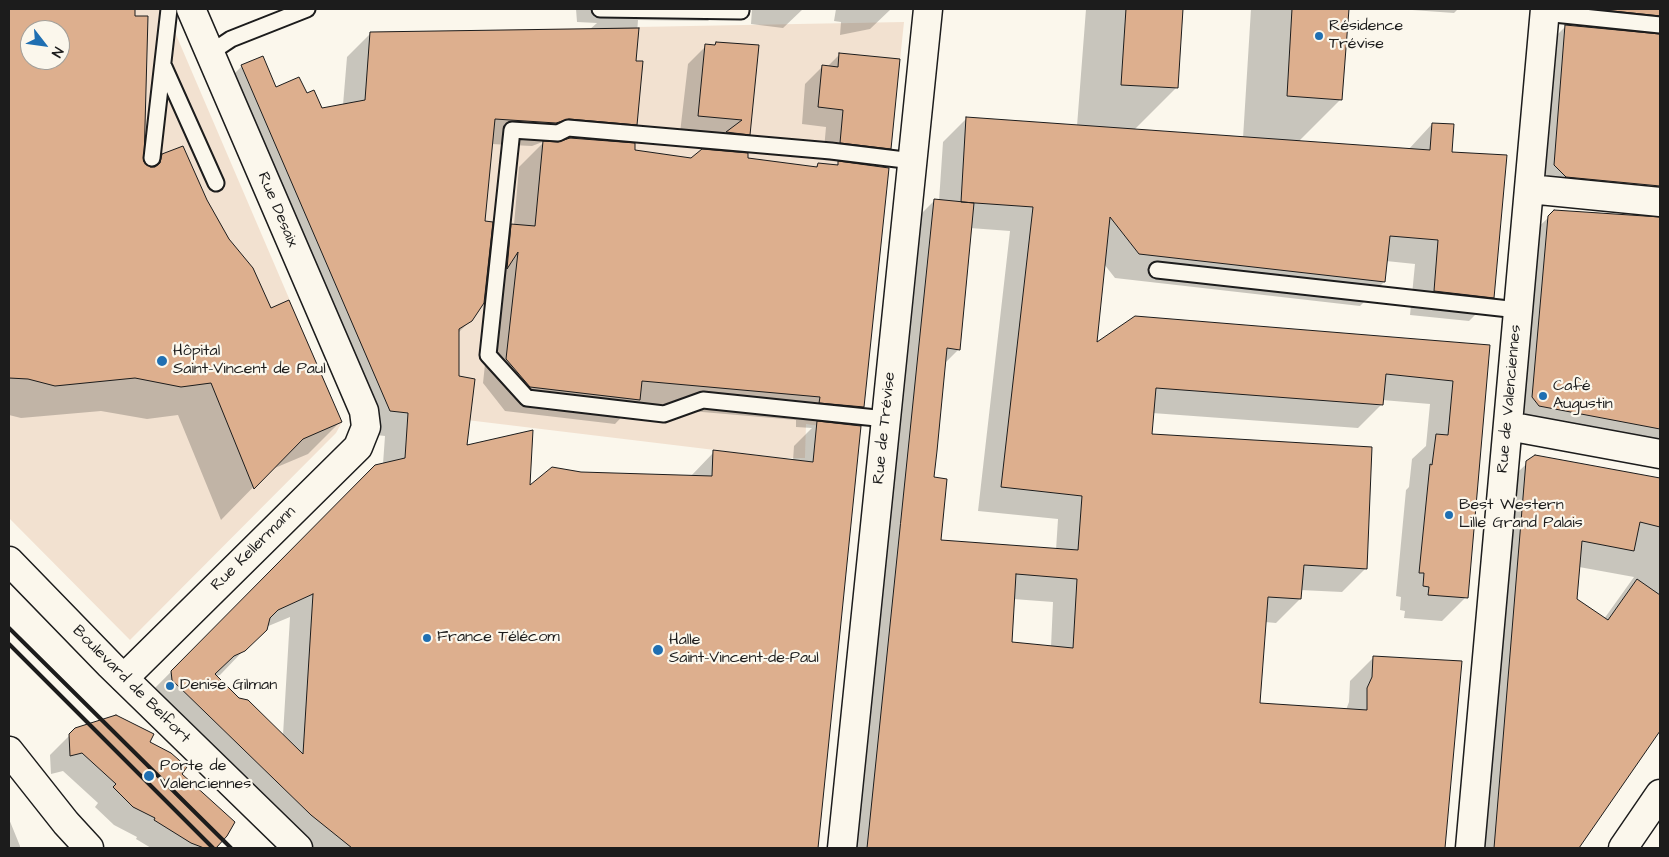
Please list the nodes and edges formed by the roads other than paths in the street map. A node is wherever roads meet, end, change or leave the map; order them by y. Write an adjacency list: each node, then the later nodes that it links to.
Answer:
1 (169, 9): 10 (lane)
2 (190, 9): 9 (street, Rue Desaix)
3 (307, 9): 9 (lane)
4 (600, 9): 5 (lane)
5 (741, 9)
6 (928, 9): 12 (street, Rue de Trévise)
7 (1544, 11): 8 (lane); 14 (street, Rue de Valenciennes)
8 (1660, 25)
9 (210, 53): 18 (street, Rue Desaix)
10 (163, 65): 11 (lane); 13 (lane)
11 (152, 158)
12 (912, 161): 19 (street, Rue de Trévise); 19 (lane)
13 (216, 183)
14 (1529, 190): 15 (street); 17 (street, Rue de Valenciennes)
15 (1660, 202)
16 (1157, 270): 17 (lane)
17 (1518, 310): 20 (street, Rue de Valenciennes)
18 (364, 411): 23 (street, Rue Kellermann)
19 (886, 419): 28 (street, Rue de Trévise)
20 (1508, 426): 21 (street); 29 (street, Rue de Valenciennes)
21 (1660, 454)
22 (9, 561): 23 (street, Boulevard de Belfort)
23 (124, 678): 27 (street, Boulevard de Belfort)
24 (9, 751): 26 (street)
25 (1660, 794): 30 (street)
26 (89, 848)
27 (298, 848)
28 (842, 848)
29 (1470, 848)
30 (1623, 848)

